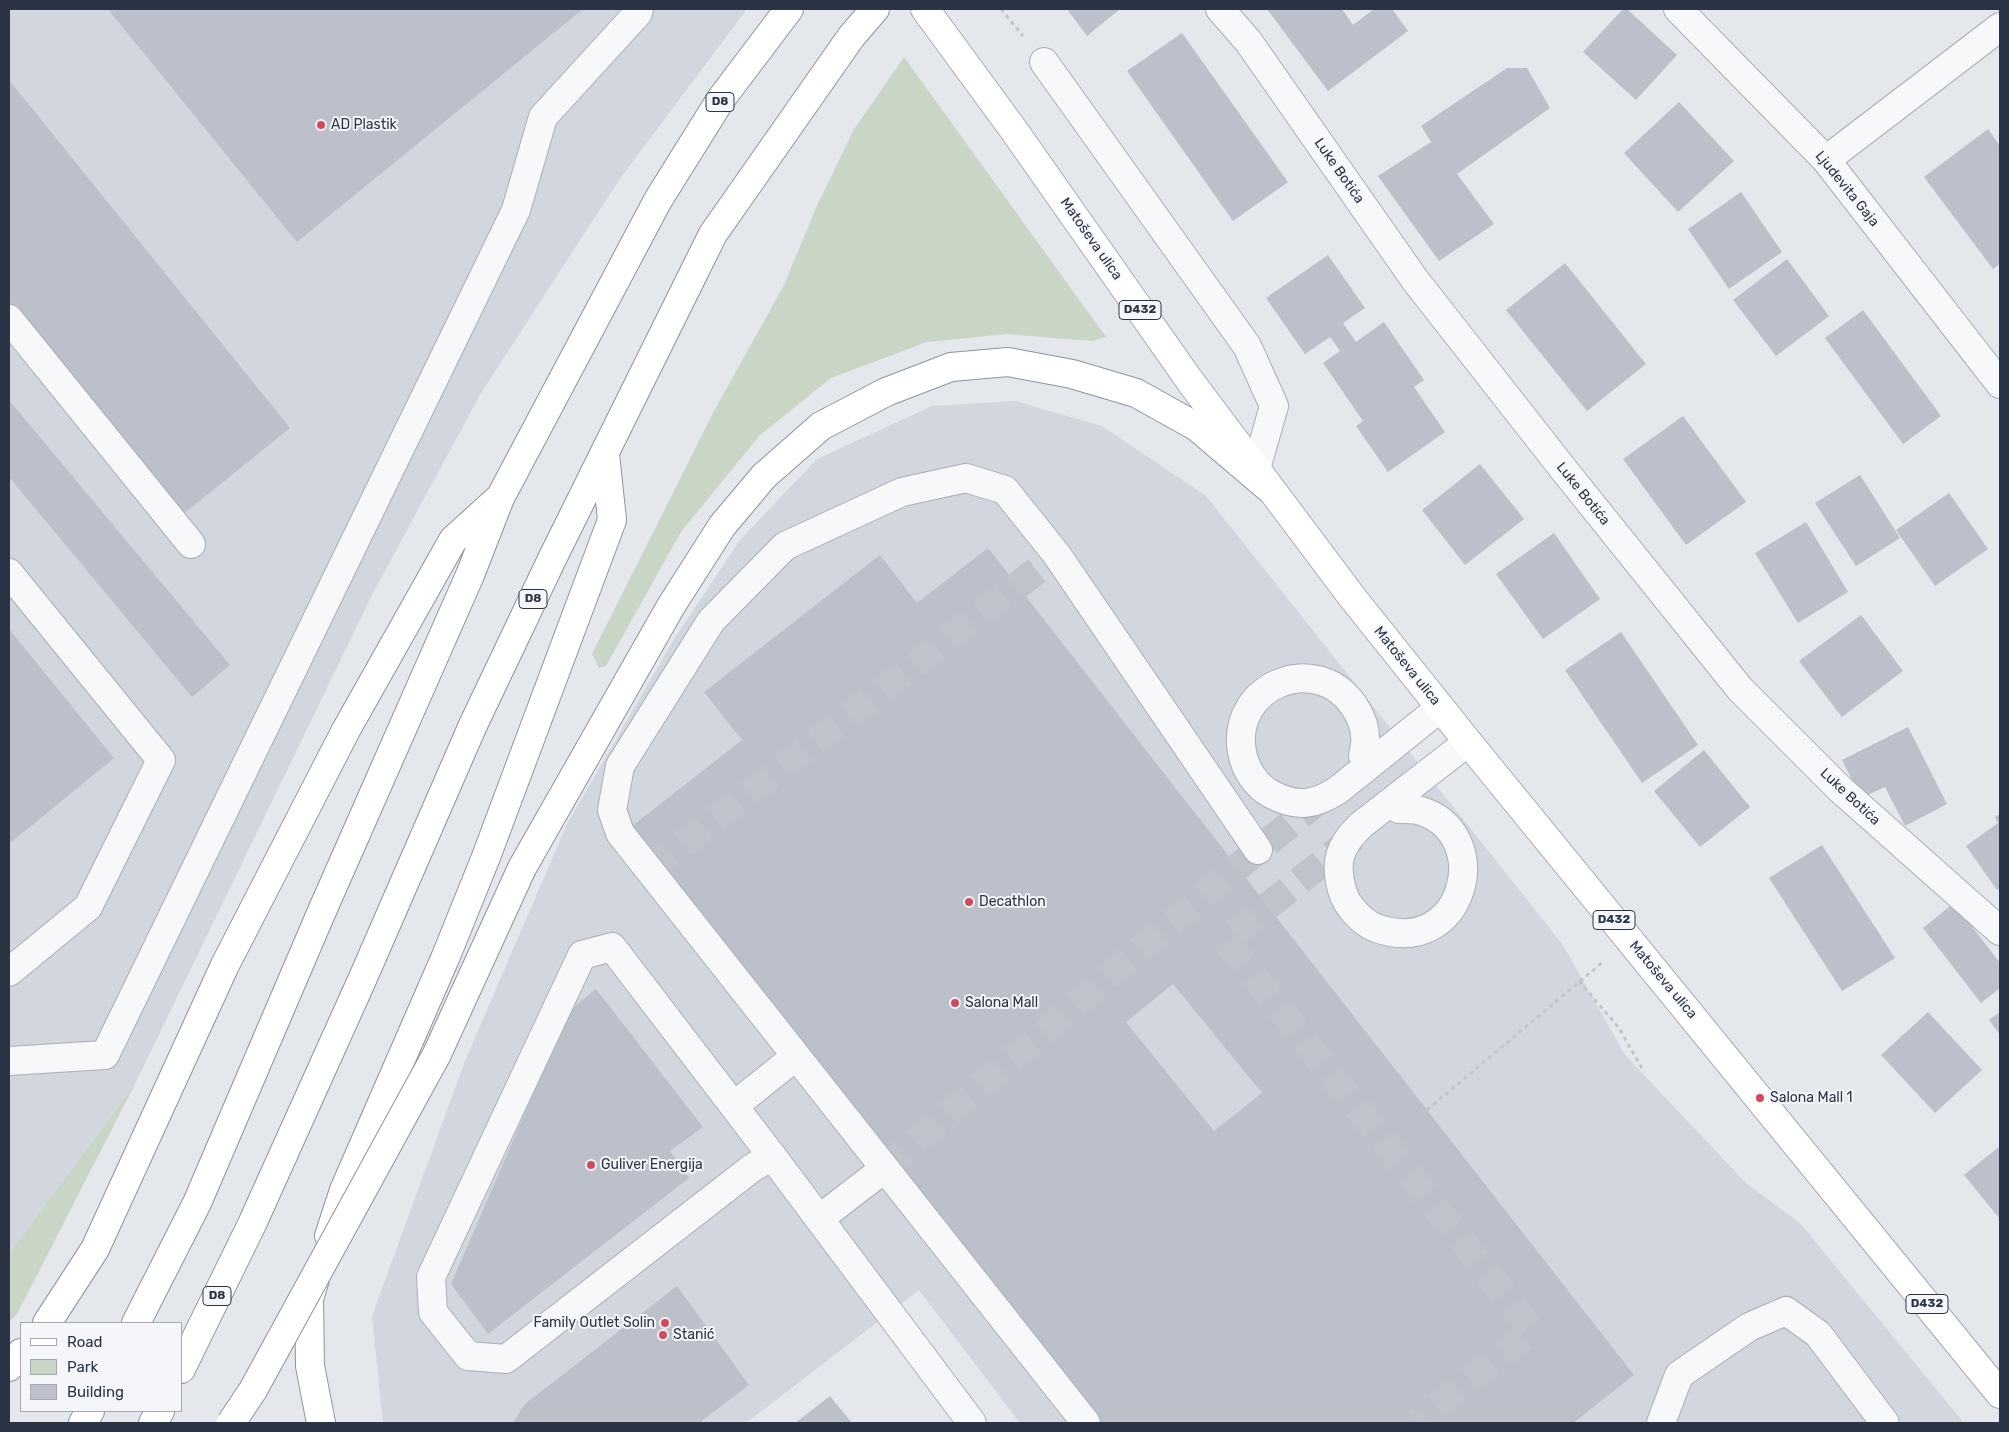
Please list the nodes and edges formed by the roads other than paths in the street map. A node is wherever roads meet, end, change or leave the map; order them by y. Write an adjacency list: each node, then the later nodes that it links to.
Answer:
1 (640, 9): 25 (street)
2 (790, 9): 14 (main road, D8)
3 (875, 9): 12 (main road, D8)
4 (925, 9): 13 (main road, Matoševa ulica / D432)
5 (1220, 9): 22 (street, Luke Botića)
6 (1678, 9): 9 (street, Ljudevita Gaja)
7 (2000, 27): 9 (street)
8 (1044, 62): 13 (street)
9 (1826, 160): 11 (street, Ljudevita Gaja)
10 (9, 319): 15 (street)
11 (2000, 384)
12 (605, 454): 33 (main road, D8); 41 (main road)
13 (1263, 479): 17 (main road, Matoševa ulica / D432); 40 (main road, bridge)
14 (500, 498): 30 (main road); 31 (main road, D8)
15 (191, 544)
16 (9, 573): 23 (street)
17 (1440, 708): 18 (main road, Matoševa ulica / D432); 19 (street)
18 (1468, 742): 20 (street); 35 (main road, Matoševa ulica / D432)
19 (1363, 756)
20 (1399, 809)
21 (1258, 850): 24 (street)
22 (2000, 931)
23 (9, 972)
24 (795, 1057): 26 (street); 28 (street)
25 (9, 1061)
26 (735, 1106): 27 (street); 27 (street)
27 (772, 1156): 29 (street)
28 (884, 1169): 29 (street); 43 (street)
29 (820, 1219): 42 (street)
30 (48, 1322)
31 (137, 1322)
32 (20, 1354): 34 (main road)
33 (182, 1366)
34 (9, 1367)
35 (2000, 1394)
36 (89, 1412): 38 (main road)
37 (159, 1412): 39 (main road)
38 (83, 1423)
39 (153, 1423)
40 (231, 1423)
41 (321, 1423)
42 (972, 1423)
43 (1086, 1423)
44 (1662, 1423): 45 (street)
45 (1886, 1423)

